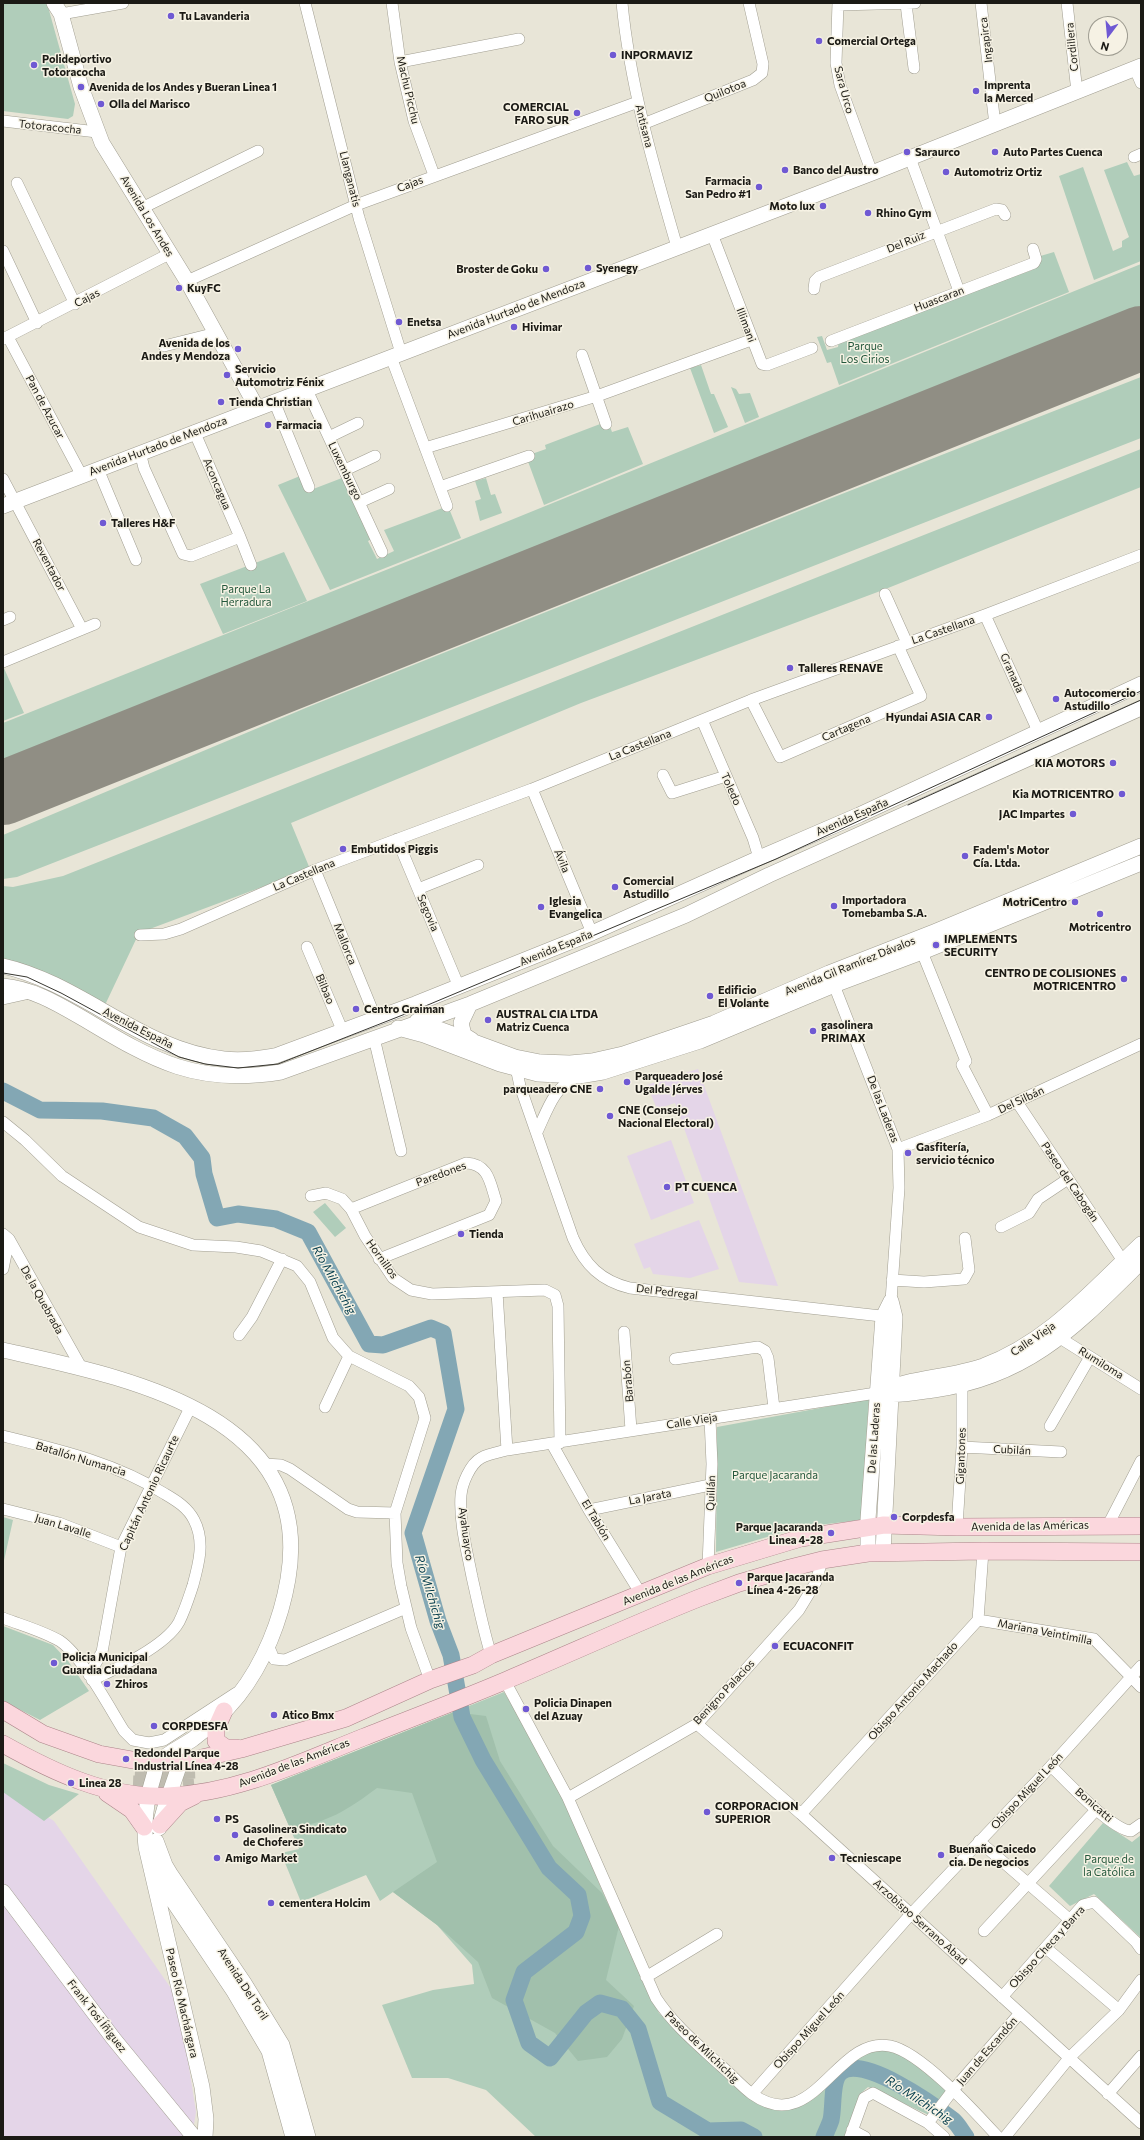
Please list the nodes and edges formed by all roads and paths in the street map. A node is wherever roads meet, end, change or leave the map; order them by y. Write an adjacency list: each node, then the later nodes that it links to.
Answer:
1 (123, 3): 10 (street)
2 (305, 3): 27 (street, Llanganatis)
3 (392, 3): 12 (street, Machu Picchu)
4 (622, 3): 17 (street, Antisana)
5 (749, 3): 19 (street, Quilotoa)
6 (981, 3): 20 (street, Ingapirca)
7 (1067, 3): 16 (street, Cordillera)
8 (838, 4): 9 (street); 24 (street, Sara Urco)
9 (910, 4): 13 (street)
10 (59, 7): 21 (main road, Avenida Los Andes)
11 (519, 39): 12 (street)
12 (400, 62): 25 (street, Machu Picchu)
13 (914, 68)
14 (1138, 68): 15 (street); 16 (main road, Avenida Hurtado de Mendoza)
15 (1141, 83)
16 (1076, 92): 20 (main road, Avenida Hurtado de Mendoza)
17 (638, 102): 19 (street, Antisana); 25 (street, Cajas)
18 (3, 121): 21 (street, Totoracocha)
19 (643, 124): 32 (street, Antisana)
20 (995, 125): 23 (main road, Avenida Hurtado de Mendoza)
21 (97, 132): 28 (main road, Avenida Los Andes)
22 (258, 151): 28 (street)
23 (910, 158): 24 (main road, Avenida Hurtado de Mendoza); 30 (street)
24 (872, 173): 31 (main road, Avenida Hurtado de Mendoza)
25 (434, 175): 27 (street, Cajas)
26 (17, 183): 39 (street)
27 (356, 205): 36 (street, Cajas); 47 (street, Llanganatis)
28 (142, 208): 35 (main road, Avenida Los Andes)
29 (1006, 215): 30 (street, Del Ruiz)
30 (936, 230): 37 (street, Del Ruiz); 38 (street)
31 (712, 234): 32 (main road, Avenida Hurtado de Mendoza); 43 (street, Illimani)
32 (677, 247): 47 (main road, Avenida Hurtado de Mendoza)
33 (1033, 249): 38 (street, Huascaran)
34 (3, 251): 40 (street)
35 (169, 254): 36 (main road, Avenida Los Andes); 39 (street, Cajas)
36 (187, 281): 41 (main road, Avenida Los Andes)
37 (814, 289)
38 (959, 291): 44 (street, Huascaran)
39 (75, 304): 40 (street, Cajas)
40 (37, 323): 42 (street, Cajas)
41 (216, 333): 45 (street); 52 (main road, Avenida Los Andes)
42 (6, 338): 63 (street, Pan de Azucar)
43 (751, 340): 46 (street, Illimani); 50 (street, Carihuairazo)
44 (831, 342)
45 (164, 346)
46 (812, 348)
47 (396, 355): 49 (main road, Avenida Hurtado de Mendoza); 57 (street)
48 (582, 355): 50 (street)
49 (307, 390): 51 (main road, Avenida Hurtado de Mendoza); 56 (street, Luxemburgo)
50 (597, 396): 54 (street); 57 (street, Carihuairazo)
51 (274, 401): 52 (main road, Avenida Hurtado de Mendoza); 65 (street)
52 (257, 408): 55 (main road, Avenida Hurtado de Mendoza)
53 (358, 423): 56 (street)
54 (606, 424)
55 (194, 431): 58 (main road, Avenida Hurtado de Mendoza); 71 (street, Aconcagua)
56 (329, 437): 62 (street, Luxemburgo)
57 (425, 448): 66 (street)
58 (140, 452): 61 (main road, Avenida Hurtado de Mendoza); 71 (street)
59 (375, 456): 62 (street)
60 (529, 456): 66 (street)
61 (98, 470): 63 (main road, Avenida Hurtado de Mendoza); 74 (street)
62 (345, 470): 68 (street, Luxemburgo)
63 (82, 476): 69 (main road, Avenida Hurtado de Mendoza)
64 (3, 479): 69 (street, Reventador)
65 (309, 487)
66 (440, 487): 70 (street)
67 (389, 489): 68 (street)
68 (360, 502): 72 (street, Luxemburgo)
69 (10, 503): 79 (street, Reventador)
70 (447, 506)
71 (240, 538): 75 (street, Aconcagua)
72 (382, 552)
73 (1141, 555): 77 (street, La Castellana)
74 (136, 560)
75 (251, 565)
76 (885, 594): 80 (street)
77 (985, 615): 80 (street, La Castellana); 86 (street, Granada)
78 (95, 624): 79 (street)
79 (82, 629): 81 (street)
80 (902, 645): 83 (street, La Castellana); 83 (street, Cartagena)
81 (3, 662)
82 (1141, 684): 86 (main road, Avenida España)
83 (752, 700): 85 (street, La Castellana)
84 (1141, 708): 107 (main road, Avenida España)
85 (702, 720): 88 (street, Toledo); 89 (street, La Castellana)
86 (1038, 731): 92 (main road, Avenida España)
87 (663, 775): 88 (street)
88 (726, 776): 92 (street, Toledo)
89 (532, 789): 90 (street, La Castellana); 97 (street, Ávila)
90 (397, 839): 95 (street, La Castellana); 96 (street, Segovia)
91 (1141, 846): 102 (main road, Avenida Gil Ramírez Dávalos)
92 (759, 858): 97 (main road, Avenida España)
93 (1141, 863): 100 (main road, Avenida Gil Ramírez Dávalos)
94 (478, 865): 96 (street)
95 (314, 870): 98 (street, La Castellana); 109 (street, Mallorca)
96 (418, 889): 104 (street, Segovia)
97 (592, 933): 104 (main road, Avenida España)
98 (140, 935)
99 (307, 947): 113 (street, Bilbao)
100 (922, 952): 102 (main road, Avenida Gil Ramírez Dávalos); 120 (street)
101 (3, 966): 113 (main road, Avenida España)
102 (832, 979): 110 (main road, Avenida Gil Ramírez Dávalos); 123 (street, De las Laderas)
103 (3, 986): 105 (main road, Avenida España)
104 (459, 987): 108 (main road, Avenida España)
105 (34, 992): 106 (street); 114 (main road, Avenida España)
106 (3, 999)
107 (470, 1004): 111 (main road, Avenida España); 115 (main road)
108 (393, 1012): 109 (main road, Avenida España); 111 (main road, Avenida Gil Ramírez Dávalos)
109 (376, 1019): 113 (main road, Avenida España)
110 (736, 1021): 117 (main road, Avenida Gil Ramírez Dávalos); 118 (main road, Avenida Gil Ramírez Dávalos)
111 (419, 1022): 112 (main road, Avenida España); 115 (main road, Avenida Gil Ramírez Dávalos)
112 (398, 1028): 114 (main road, Avenida España); 117 (main road, Avenida Gil Ramírez Dávalos)
113 (343, 1032)
114 (374, 1038): 124 (street)
115 (472, 1041): 117 (main road, Avenida Gil Ramírez Dávalos)
116 (1141, 1044): 119 (street, Del Silbán)
117 (515, 1062): 118 (main road, Avenida Gil Ramírez Dávalos); 122 (street, Del Pedregal)
118 (579, 1076): 122 (street)
119 (1017, 1102): 120 (street, Del Silbán); 125 (street, Paseo del Cabogán)
120 (988, 1115): 123 (street, Del Silbán)
121 (3, 1122): 132 (street)
122 (537, 1132): 140 (street, Del Pedregal)
123 (898, 1149): 136 (street, De las Laderas)
124 (401, 1151)
125 (1068, 1179): 128 (street); 134 (street, Paseo del Cabogán)
126 (311, 1196): 127 (street, Hornillos)
127 (351, 1209): 133 (street, Hornillos); 133 (street, Paredones)
128 (1001, 1227)
129 (6, 1236): 135 (street); 148 (street, De la Quebrada)
130 (965, 1238): 136 (street)
131 (1141, 1244): 134 (main road, Calle Vieja)
132 (282, 1259): 142 (street); 145 (street)
133 (379, 1259): 138 (street, Hornillos)
134 (1135, 1266): 143 (main road, Calle Vieja); 151 (main road, Calle Vieja)
135 (3, 1269)
136 (892, 1280): 139 (street, De las Laderas)
137 (545, 1290): 138 (street, Hornillos); 159 (street, El Tablón)
138 (497, 1292): 161 (street)
139 (891, 1301): 140 (main road, De las Laderas)
140 (889, 1317): 151 (main road, De las Laderas)
141 (624, 1332): 157 (street, Barabón)
142 (239, 1335)
143 (1060, 1338): 146 (street, Rumiloma); 149 (main road, Calle Vieja)
144 (3, 1350): 148 (main road)
145 (349, 1356): 153 (street); 169 (street)
146 (1090, 1357): 150 (street, Rumiloma); 156 (street)
147 (675, 1360): 154 (street)
148 (81, 1367): 152 (main road)
149 (962, 1385): 151 (main road, Calle Vieja); 160 (street, Gigantones)
150 (1141, 1389)
151 (886, 1391): 154 (street, Calle Vieja); 171 (main road, De las Laderas)
152 (191, 1406): 164 (main road); 165 (street, Capitán Antonio Ricaurte)
153 (325, 1407)
154 (774, 1408): 155 (street, Calle Vieja)
155 (710, 1419): 157 (street, Calle Vieja); 166 (street, Quillán)
156 (1050, 1426)
157 (630, 1430): 159 (street, Calle Vieja)
158 (3, 1436): 165 (street, Batallón Numancia)
159 (556, 1443): 161 (street, Calle Vieja); 168 (street, El Tablón)
160 (962, 1447): 162 (street, Cubilán); 173 (street, Gigantones)
161 (507, 1450): 185 (street, Ayahuayco)
162 (1061, 1452)
163 (1141, 1461): 170 (street)
164 (264, 1464): 169 (street); 184 (main road)
165 (151, 1485): 174 (street, Capitán Antonio Ricaurte); 188 (street, Batallón Numancia)
166 (710, 1485): 168 (street, La Jarata); 179 (street, Quillán)
167 (3, 1508): 174 (street, Juan Lavalle)
168 (589, 1510): 180 (street, El Tablón)
169 (395, 1513): 181 (street)
170 (1108, 1525): 172 (main road, Avenida de las Américas); 173 (main road, Avenida de las Américas)
171 (876, 1526): 173 (main road, Avenida de las Américas); 176 (main road, De las Laderas); 179 (main road, Avenida de las Américas)
172 (1141, 1526)
173 (957, 1527)
174 (121, 1547): 188 (street, Capitán Antonio Ricaurte)
175 (983, 1551): 176 (main road, Avenida de las Américas); 177 (main road, Avenida de las Américas); 183 (street)
176 (876, 1552): 178 (main road, Avenida de las Américas)
177 (1141, 1552)
178 (822, 1560): 190 (main road, Avenida de las Américas); 196 (street, Benigno Palacios)
179 (708, 1566): 180 (main road, Avenida de las Américas)
180 (641, 1594): 185 (main road, Avenida de las Américas)
181 (406, 1608): 184 (street); 189 (street)
182 (3, 1618): 188 (street)
183 (978, 1620): 187 (street, Mariana Veintimilla); 209 (street, Obispo Antonio Machado)
184 (268, 1644): 191 (main road)
185 (491, 1655): 189 (main road, Avenida de las Américas)
186 (1141, 1666): 187 (street, Obispo Miguel León)
187 (1131, 1676): 192 (street, Mariana Veintimilla); 202 (street, Obispo Miguel León)
188 (90, 1678): 191 (street)
189 (431, 1680): 200 (main road, Avenida de las Américas); 203 (main road, Avenida de las Américas)
190 (505, 1681): 203 (main road, Avenida de las Américas); 207 (street, Paseo de Milchichig)
191 (244, 1687): 194 (main road)
192 (1141, 1687)
193 (3, 1710): 201 (main road, Avenida de las Américas)
194 (224, 1711): 198 (main road); 200 (main road)
195 (3, 1721): 197 (main road)
196 (697, 1724): 207 (street, Benigno Palacios); 209 (street, Arzobispo Serrano Abad)
197 (3, 1735)
198 (194, 1738): 201 (main road); 203 (main road, Paseo Río Machángara)
199 (3, 1744): 204 (main road, Avenida de las Américas)
200 (241, 1749): 203 (main road, Avenida de las Américas)
201 (158, 1762): 203 (main road, Avenida de las Américas); 205 (main road, Paseo Río Machángara)
202 (1051, 1766): 208 (street, Bonicatti); 212 (street, Obispo Miguel León)
203 (193, 1777): 206 (main road, Avenida de las Américas); 206 (main road, Paseo Río Machángara); 211 (main road)
204 (92, 1786): 205 (main road, Avenida de las Américas); 211 (main road)
205 (147, 1795): 206 (main road, Avenida de las Américas); 211 (main road, Paseo Río Machángara)
206 (168, 1796): 211 (main road, Paseo Río Machángara)
207 (568, 1798): 222 (street, Paseo de Milchichig)
208 (1096, 1810): 210 (street, Bonicatti); 214 (street)
209 (802, 1814): 216 (street, Arzobispo Serrano Abad)
210 (1141, 1824)
211 (153, 1831): 213 (main road, Paseo Río Machángara); 238 (main road, Avenida Del Toril)
212 (980, 1840): 214 (street); 216 (street, Obispo Miguel León)
213 (152, 1870): 236 (main road, Paseo Río Machángara); 237 (main road, Avenida Del Toril)
214 (1030, 1884): 217 (street); 218 (street)
215 (3, 1892): 235 (main road, Frank Tosi Íñiguez)
216 (911, 1914): 224 (street, Arzobispo Serrano Abad); 229 (street, Obispo Miguel León)
217 (1069, 1919): 220 (street, Obispo Checa y Barra); 221 (street, Obispo Checa y Barra)
218 (984, 1931)
219 (716, 1934): 222 (street)
220 (1046, 1948): 224 (street, Obispo Checa y Barra); 225 (street)
221 (1141, 1949)
222 (646, 1977): 229 (street, Paseo de Milchichig)
223 (1141, 1980): 225 (street)
224 (1002, 1997): 226 (street, Arzobispo Serrano Abad)
225 (1119, 2010): 228 (street)
226 (1020, 2012): 228 (street, Arzobispo Serrano Abad); 230 (street, Juan de Escandón)
227 (1141, 2056): 231 (street)
228 (1070, 2057): 231 (street, Arzobispo Serrano Abad); 242 (street)
229 (752, 2094): 230 (street, Paseo de Milchichig)
230 (950, 2094): 232 (street, Juan de Escandón); 241 (street, Paseo de Milchichig)
231 (1108, 2094): 233 (street, Arzobispo Serrano Abad)
232 (930, 2120): 234 (street); 240 (street)
233 (1141, 2123)
234 (851, 2134): 239 (street)
235 (194, 2137)
236 (206, 2137)
237 (293, 2137)
238 (308, 2137)
239 (865, 2137)
240 (944, 2137)
241 (998, 2137)
242 (1005, 2137)

